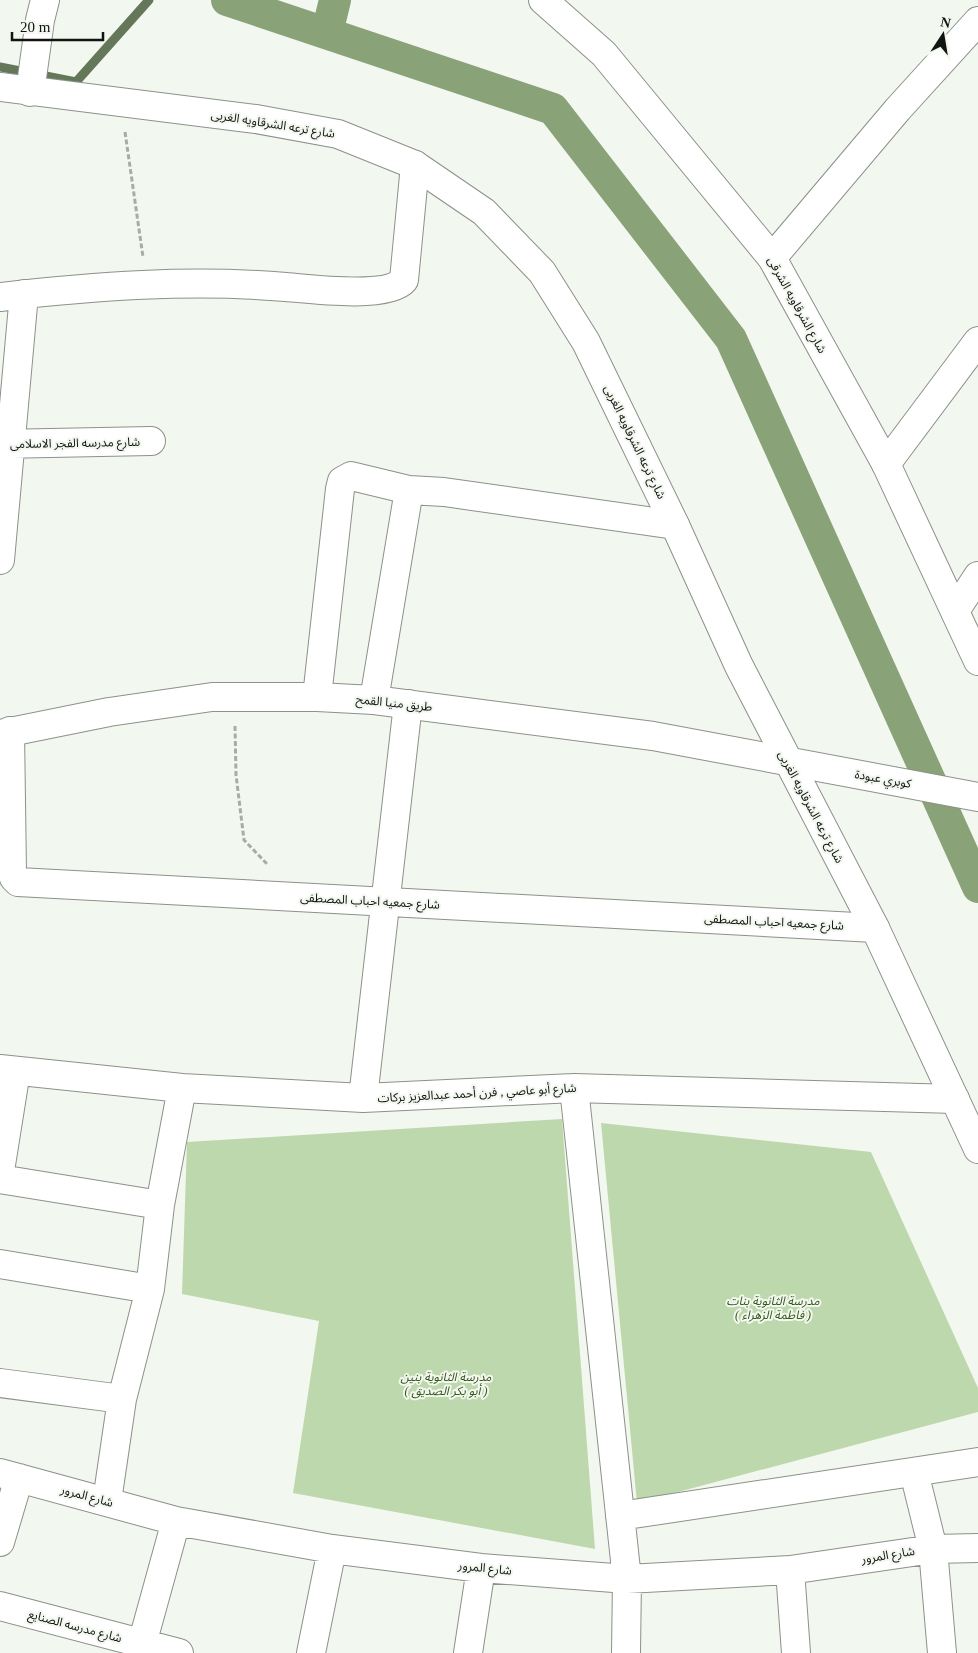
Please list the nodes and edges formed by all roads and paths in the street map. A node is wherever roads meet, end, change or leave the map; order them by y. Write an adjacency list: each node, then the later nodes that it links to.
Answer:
1 (45, 0): 5 (street)
2 (543, 0): 8 (street, شارع الشرقاويه الشرقى)
3 (978, 20): 8 (street)
4 (0, 87): 5 (street, شارع ترعه الشرقاويه الغربى)
5 (30, 92): 6 (street, شارع ترعه الشرقاويه الغربى)
6 (121, 101): 7 (street, شارع ترعه الشرقاويه الغربى); 9 (path)
7 (416, 165): 9 (street); 16 (street, شارع ترعه الشرقاويه الغربى)
8 (772, 258): 14 (street, شارع الشرقاويه الشرقى)
9 (147, 284): 10 (street)
10 (12, 295): 13 (street)
11 (978, 341): 14 (street)
12 (151, 441): 13 (street, شارع مدرسه الفجر الاسلامى)
13 (5, 444): 17 (street)
14 (886, 464): 19 (street, شارع الشرقاويه الشرقى)
15 (409, 490): 16 (street); 22 (street); 23 (street)
16 (676, 525): 26 (street, شارع ترعه الشرقاويه الغربى)
17 (0, 553)
18 (978, 576): 19 (street)
19 (955, 611): 20 (street, شارع الشرقاويه الشرقى)
20 (978, 661)
21 (235, 697): 22 (street, طريق منيا القمح); 25 (street, طريق منيا القمح); 28 (path)
22 (317, 697): 23 (street, طريق منيا القمح)
23 (374, 700): 24 (street, طريق منيا القمح)
24 (408, 704): 26 (street, طريق منيا القمح); 29 (street)
25 (5, 733): 28 (street, شارع جمعيه احباب المصطفى)
26 (788, 761): 27 (street, كوبري عبودة); 30 (street, شارع ترعه الشرقاويه الغربى)
27 (978, 796)
28 (300, 897): 29 (street, شارع جمعيه احباب المصطفى)
29 (385, 902): 30 (street, شارع جمعيه احباب المصطفى); 34 (street)
30 (874, 928): 35 (street, شارع ترعه الشرقاويه الغربى)
31 (8, 1070): 32 (street, شارع أبو عاصي , فرن أحمد عبدالعزيز بركات); 37 (street)
32 (182, 1088): 34 (street, شارع أبو عاصي , فرن أحمد عبدالعزيز بركات); 39 (street)
33 (574, 1088): 34 (street, شارع أبو عاصي , فرن أحمد عبدالعزيز بركات); 35 (street, شارع أبو عاصي , فرن أحمد عبدالعزيز بركات); 48 (street)
34 (363, 1098)
35 (955, 1099): 36 (street, شارع ترعه الشرقاويه الغربى)
36 (978, 1149)
37 (0, 1171)
38 (0, 1179): 39 (street)
39 (160, 1205): 41 (street)
40 (0, 1264): 41 (street)
41 (150, 1289): 43 (street)
42 (0, 1383): 43 (street)
43 (122, 1399): 47 (street)
44 (978, 1462): 45 (street)
45 (914, 1472): 48 (street); 51 (street)
46 (10, 1475): 47 (street, شارع المرور); 50 (street)
47 (107, 1501): 49 (street, شارع المرور)
48 (620, 1516): 56 (street)
49 (176, 1521): 53 (street, شارع المرور); 58 (street)
50 (0, 1542)
51 (933, 1548): 52 (street, شارع المرور); 55 (street, شارع المرور); 63 (street)
52 (978, 1548)
53 (332, 1549): 54 (street, شارع المرور); 59 (street)
54 (481, 1568): 56 (street, شارع المرور); 60 (street)
55 (790, 1570): 56 (street, شارع المرور); 62 (street)
56 (627, 1579): 61 (street)
57 (0, 1606): 58 (street, شارع مدرسه الصنايع)
58 (157, 1649)
59 (311, 1653)
60 (468, 1653)
61 (626, 1653)
62 (796, 1653)
63 (942, 1653)

